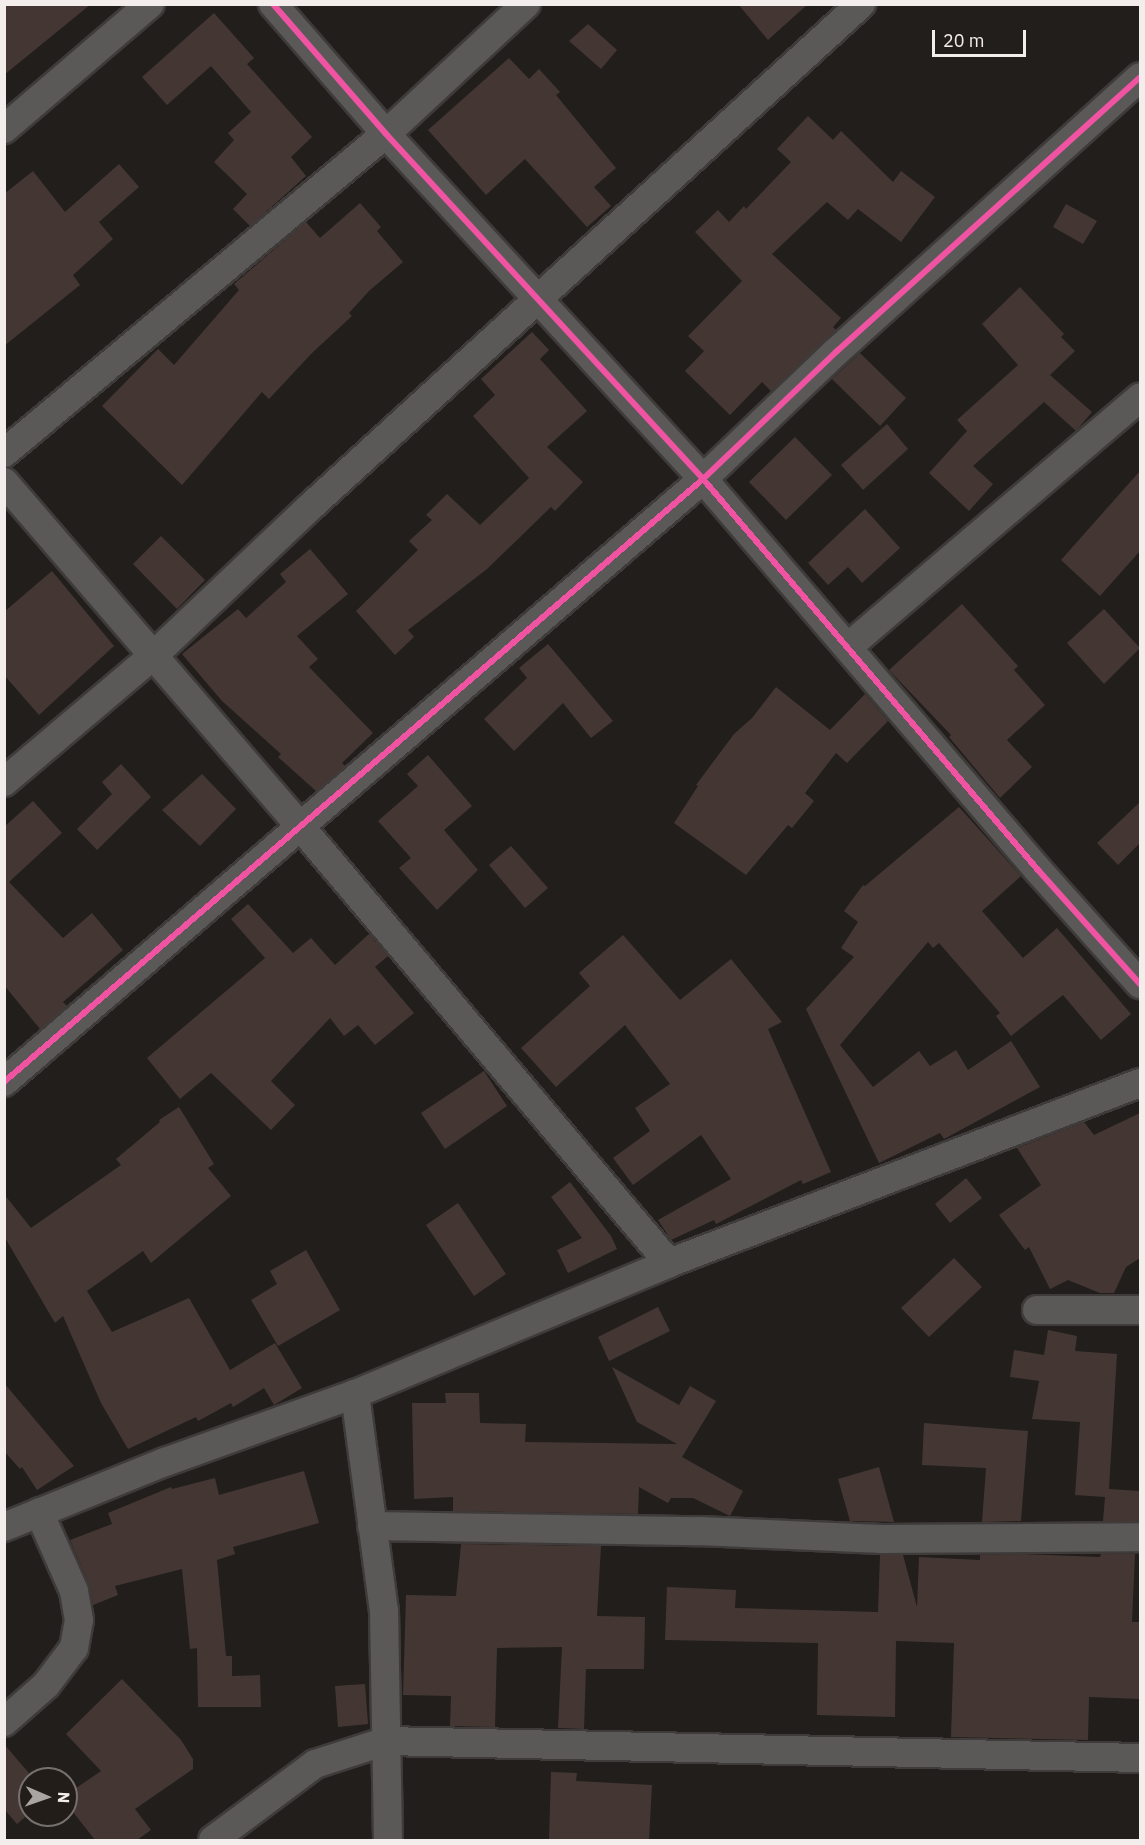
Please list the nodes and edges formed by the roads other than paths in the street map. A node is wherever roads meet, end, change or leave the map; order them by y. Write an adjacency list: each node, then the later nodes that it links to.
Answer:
1 (150, 4): 6 (street)
2 (273, 4): 7 (street)
3 (525, 4): 7 (street)
4 (861, 4): 8 (street)
5 (1140, 77): 11 (street)
6 (4, 129)
7 (386, 134): 8 (street); 10 (street)
8 (538, 302): 11 (street); 14 (street)
9 (1140, 398): 13 (street)
10 (4, 453)
11 (703, 479): 13 (street); 16 (street)
12 (4, 482): 14 (street)
13 (848, 647): 17 (street)
14 (154, 655): 15 (street); 16 (street)
15 (4, 782)
16 (300, 826): 18 (street); 20 (street)
17 (1140, 984)
18 (4, 1082)
19 (1140, 1083): 20 (street)
20 (669, 1263): 23 (street)
21 (1036, 1310): 22 (street)
22 (1140, 1310)
23 (355, 1394): 24 (street); 25 (street)
24 (39, 1512): 26 (street); 28 (street)
25 (372, 1526): 27 (street); 29 (street)
26 (4, 1527)
27 (1140, 1537)
28 (4, 1722)
29 (386, 1741): 30 (street); 31 (street); 32 (street)
30 (1140, 1758)
31 (213, 1840)
32 (388, 1840)

